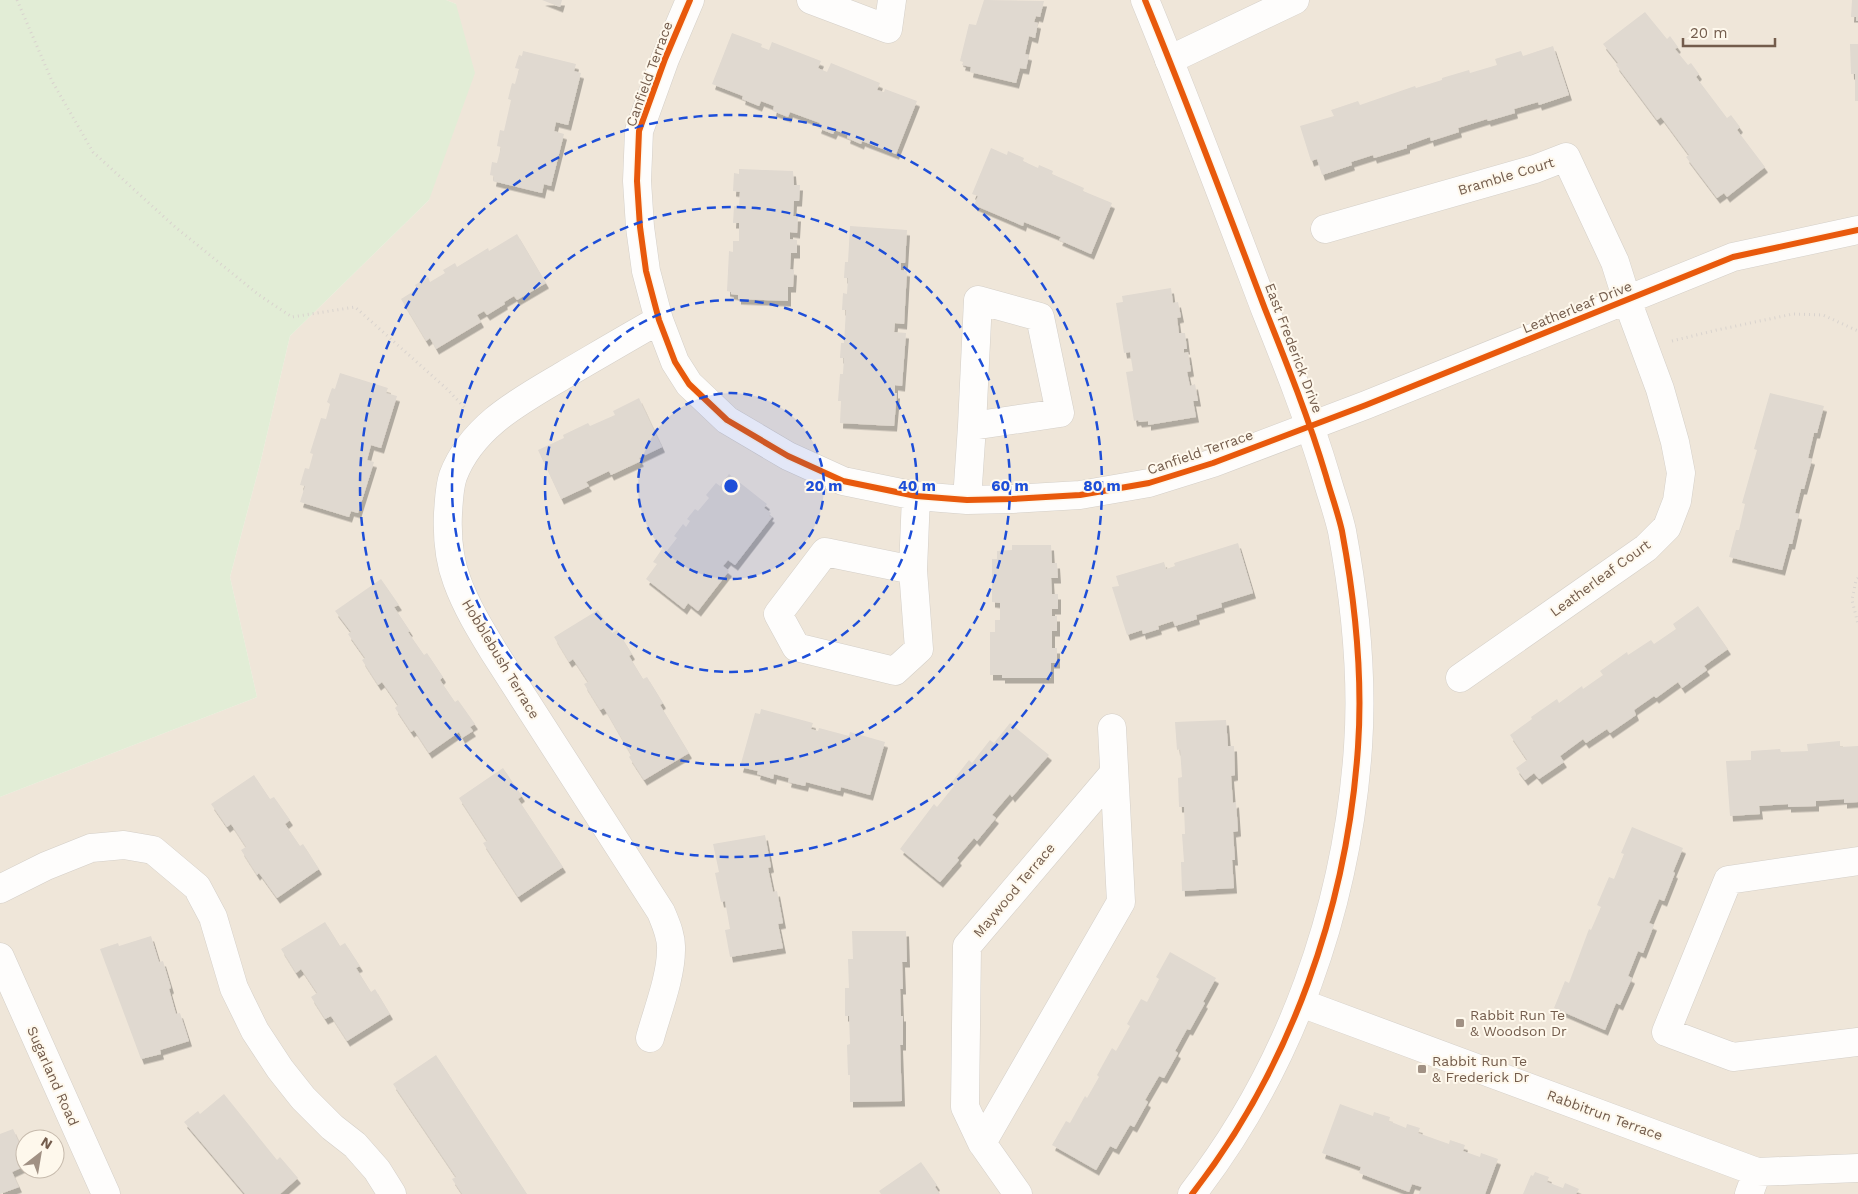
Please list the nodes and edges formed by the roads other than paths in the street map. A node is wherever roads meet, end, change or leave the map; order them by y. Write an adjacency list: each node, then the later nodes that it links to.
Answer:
1 (690, 0): 10 (street, Canfield Terrace)
2 (811, 0): 3 (street)
3 (892, 0)
4 (1145, 0): 6 (street, East Frederick Drive)
5 (1295, 0): 6 (street)
6 (1169, 60): 12 (street, East Frederick Drive)
7 (1325, 229): 9 (street, Bramble Court)
8 (1858, 230): 9 (street, Leatherleaf Drive)
9 (1627, 300): 12 (street, Leatherleaf Drive); 16 (street, Leatherleaf Court)
10 (659, 320): 13 (street, Canfield Terrace); 23 (street, Hobblebush Terrace)
11 (972, 426): 11 (street); 14 (street)
12 (1311, 426): 14 (street, Canfield Terrace); 22 (street, East Frederick Drive)
13 (916, 496): 14 (street, Canfield Terrace); 15 (street)
14 (967, 500)
15 (913, 570): 15 (street)
16 (1460, 678)
17 (1112, 728): 18 (street)
18 (1114, 773): 25 (street); 25 (street, Maywood Terrace)
19 (1858, 861): 24 (street)
20 (0, 889): 29 (street)
21 (0, 957): 28 (street, Sugarland Road)
22 (1301, 1003): 27 (street, Rabbitrun Terrace); 31 (street, East Frederick Drive)
23 (650, 1038)
24 (1858, 1042)
25 (982, 1143): 30 (street, Maywood Terrace)
26 (1858, 1168): 27 (street, Rabbitrun Terrace)
27 (1753, 1183)
28 (106, 1194)
29 (392, 1194)
30 (1018, 1194)
31 (1192, 1194)

